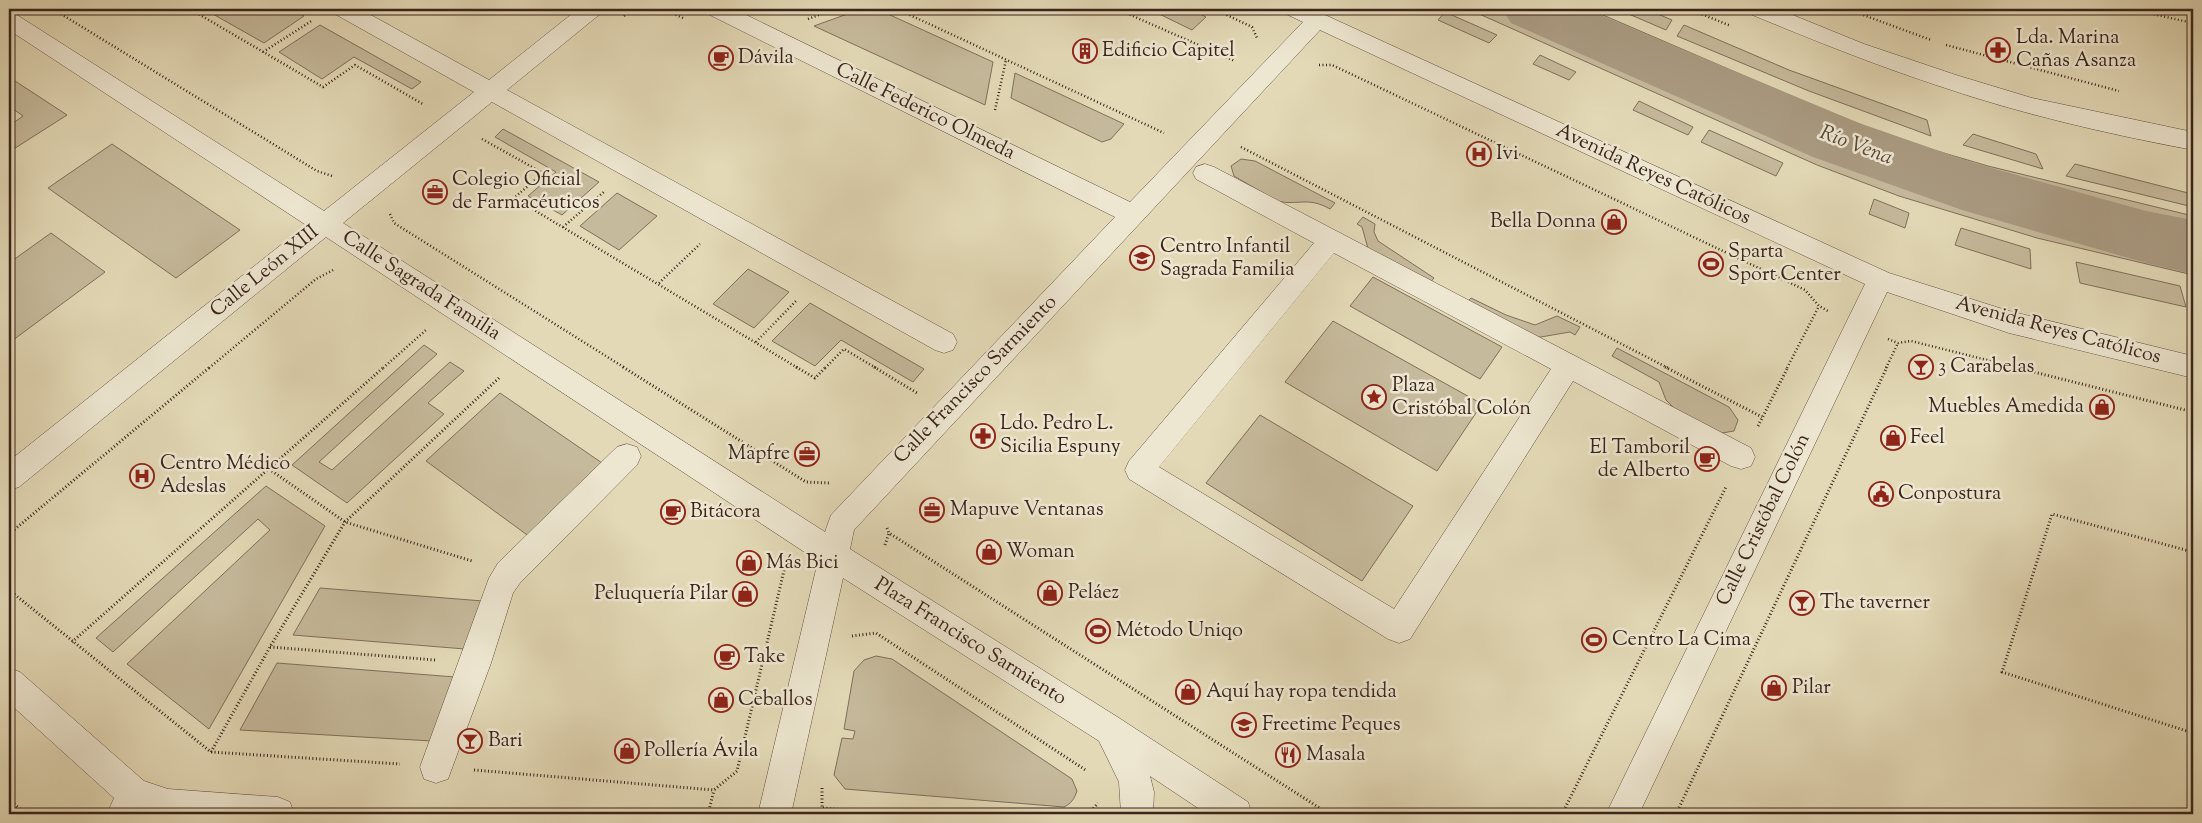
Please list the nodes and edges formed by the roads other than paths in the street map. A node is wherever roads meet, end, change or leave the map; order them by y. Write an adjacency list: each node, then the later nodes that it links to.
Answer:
1 (343, 9): 8 (street)
2 (592, 9): 8 (street, Calle León XIII)
3 (716, 9): 11 (street, Calle Federico Olmeda)
4 (1294, 9): 7 (street, Avenida Reyes Católicos)
5 (1758, 9): 9 (street)
6 (9, 20): 12 (street, Calle Sagrada Familia)
7 (1317, 20): 11 (street, Calle Francisco Sarmiento); 14 (street, Avenida Reyes Católicos)
8 (491, 90): 12 (street, Calle León XIII); 15 (street)
9 (2193, 141)
10 (1205, 173): 13 (street)
11 (1133, 215): 21 (street, Calle Francisco Sarmiento)
12 (324, 224): 20 (street, Calle León XIII); 21 (street, Calle Sagrada Familia)
13 (1331, 240): 16 (street); 16 (street)
14 (1880, 280): 17 (street, Avenida Reyes Católicos); 30 (street, Calle Cristóbal Colón)
15 (944, 342)
16 (1568, 366): 19 (street)
17 (2193, 367)
18 (627, 456): 24 (street)
19 (1741, 458)
20 (9, 478)
21 (833, 553): 23 (street, Plaza Francisco Sarmiento); 27 (street, Calle Francisco Sarmiento)
22 (9, 683): 25 (street)
23 (1108, 729): 28 (street, Plaza Francisco Sarmiento); 29 (street, Plaza Francisco Sarmiento)
24 (436, 767)
25 (128, 804): 26 (street)
26 (278, 814)
27 (774, 814)
28 (1137, 814)
29 (1236, 814)
30 (1622, 814)

